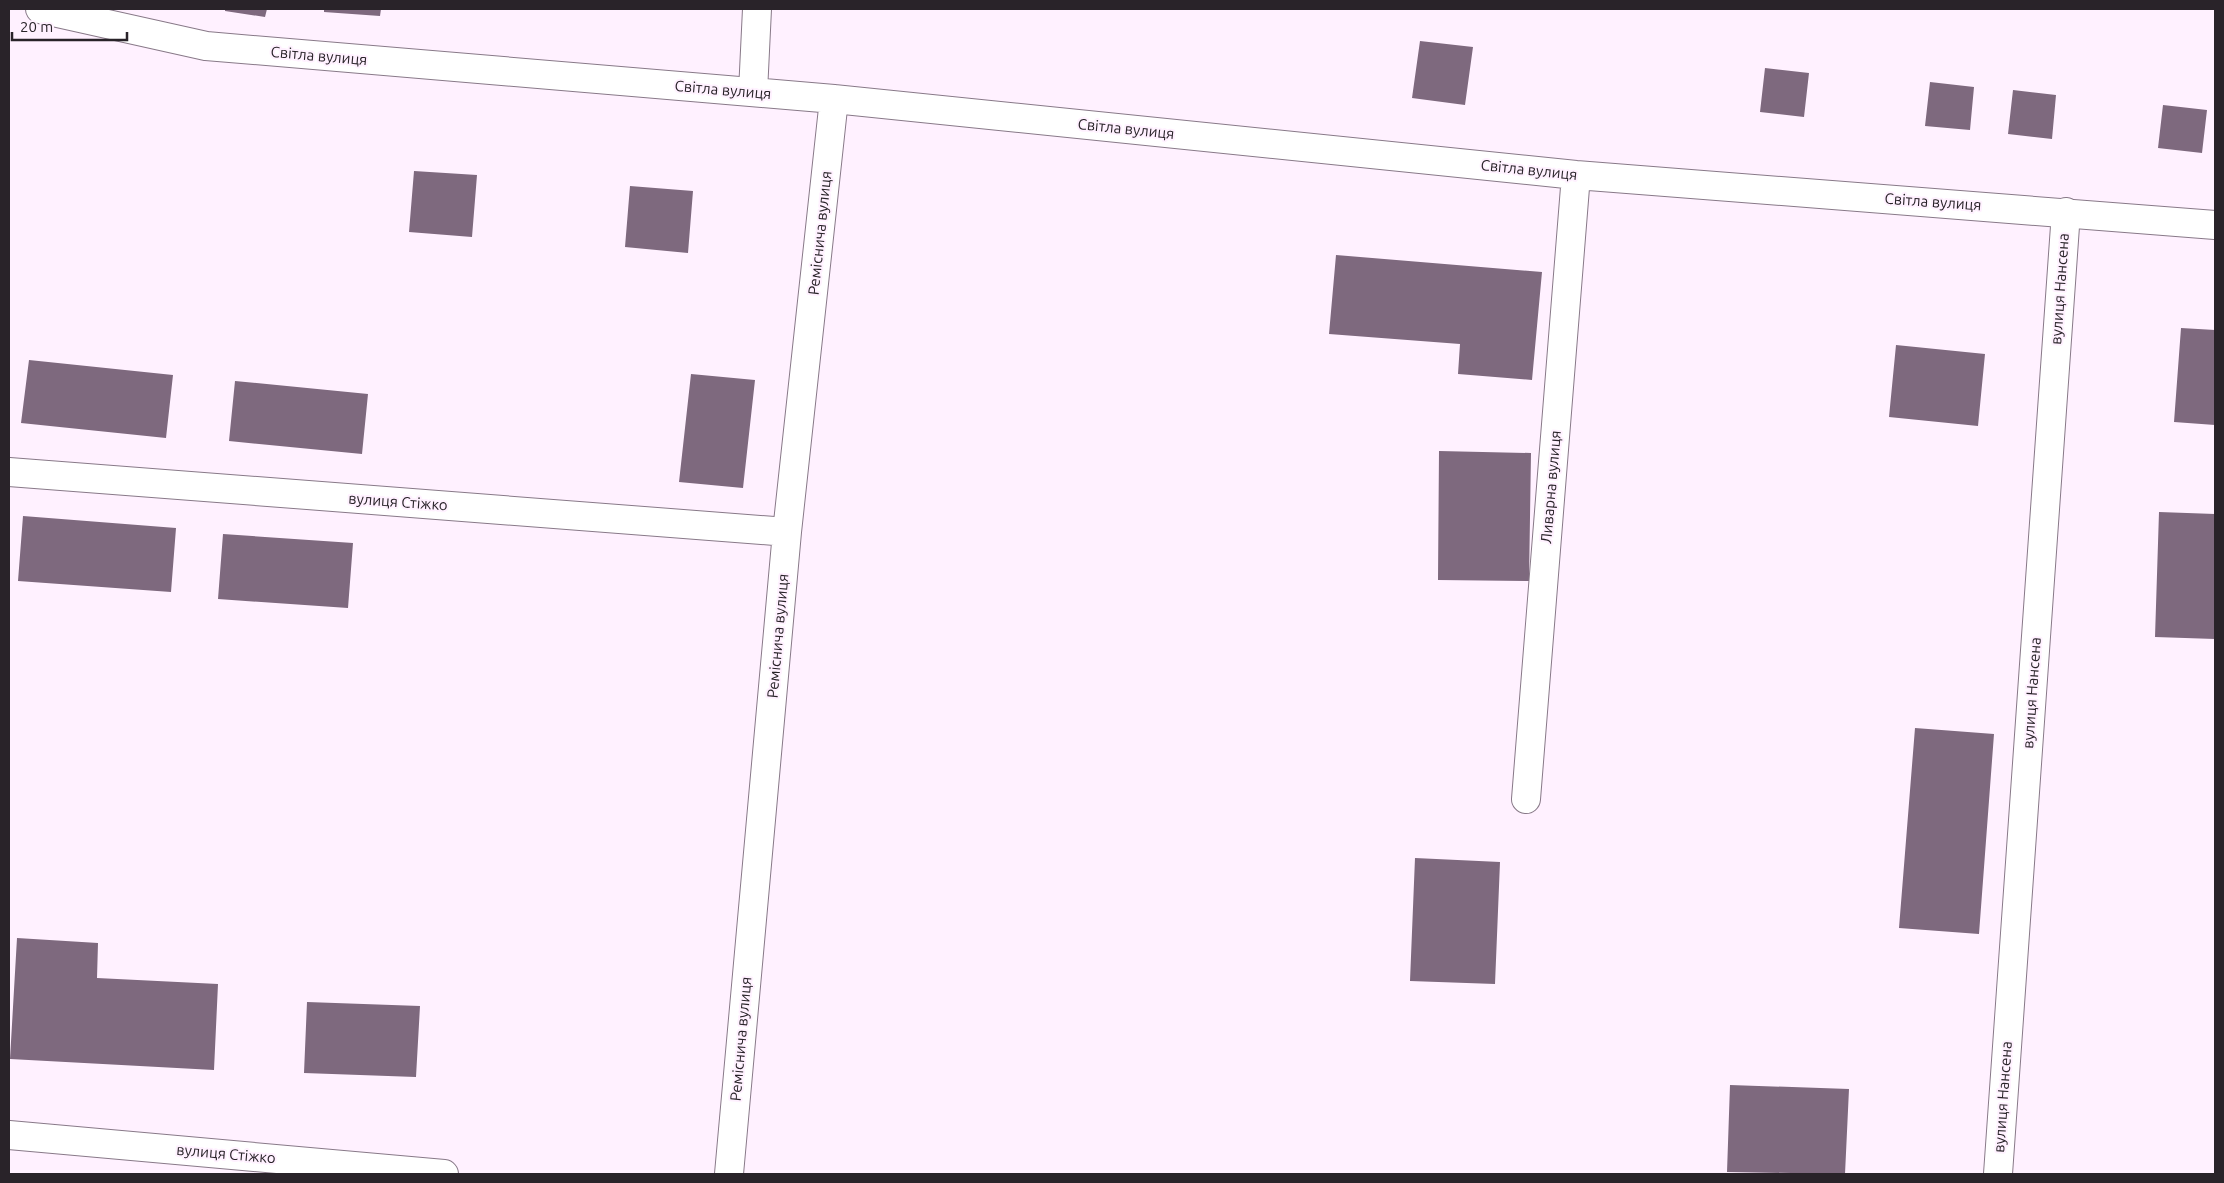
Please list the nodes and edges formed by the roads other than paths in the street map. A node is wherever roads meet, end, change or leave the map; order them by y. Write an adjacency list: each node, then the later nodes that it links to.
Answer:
1 (40, 9): 3 (street, Світла вулиця)
2 (756, 9): 3 (street)
3 (753, 92): 4 (street, Світла вулиця)
4 (834, 99): 5 (street, Світла вулиця); 9 (street, Реміснича вулиця)
5 (1576, 175): 6 (street, Світла вулиця); 10 (street, Ливарна вулиця)
6 (2066, 212): 7 (street, Світла вулиця); 14 (street, вулиця Нансена)
7 (2215, 225)
8 (9, 472): 9 (street, вулиця Стіжко)
9 (787, 532): 13 (street, Реміснича вулиця)
10 (1526, 799)
11 (9, 1135): 12 (street, вулиця Стіжко)
12 (444, 1174)
13 (729, 1174)
14 (1998, 1174)

